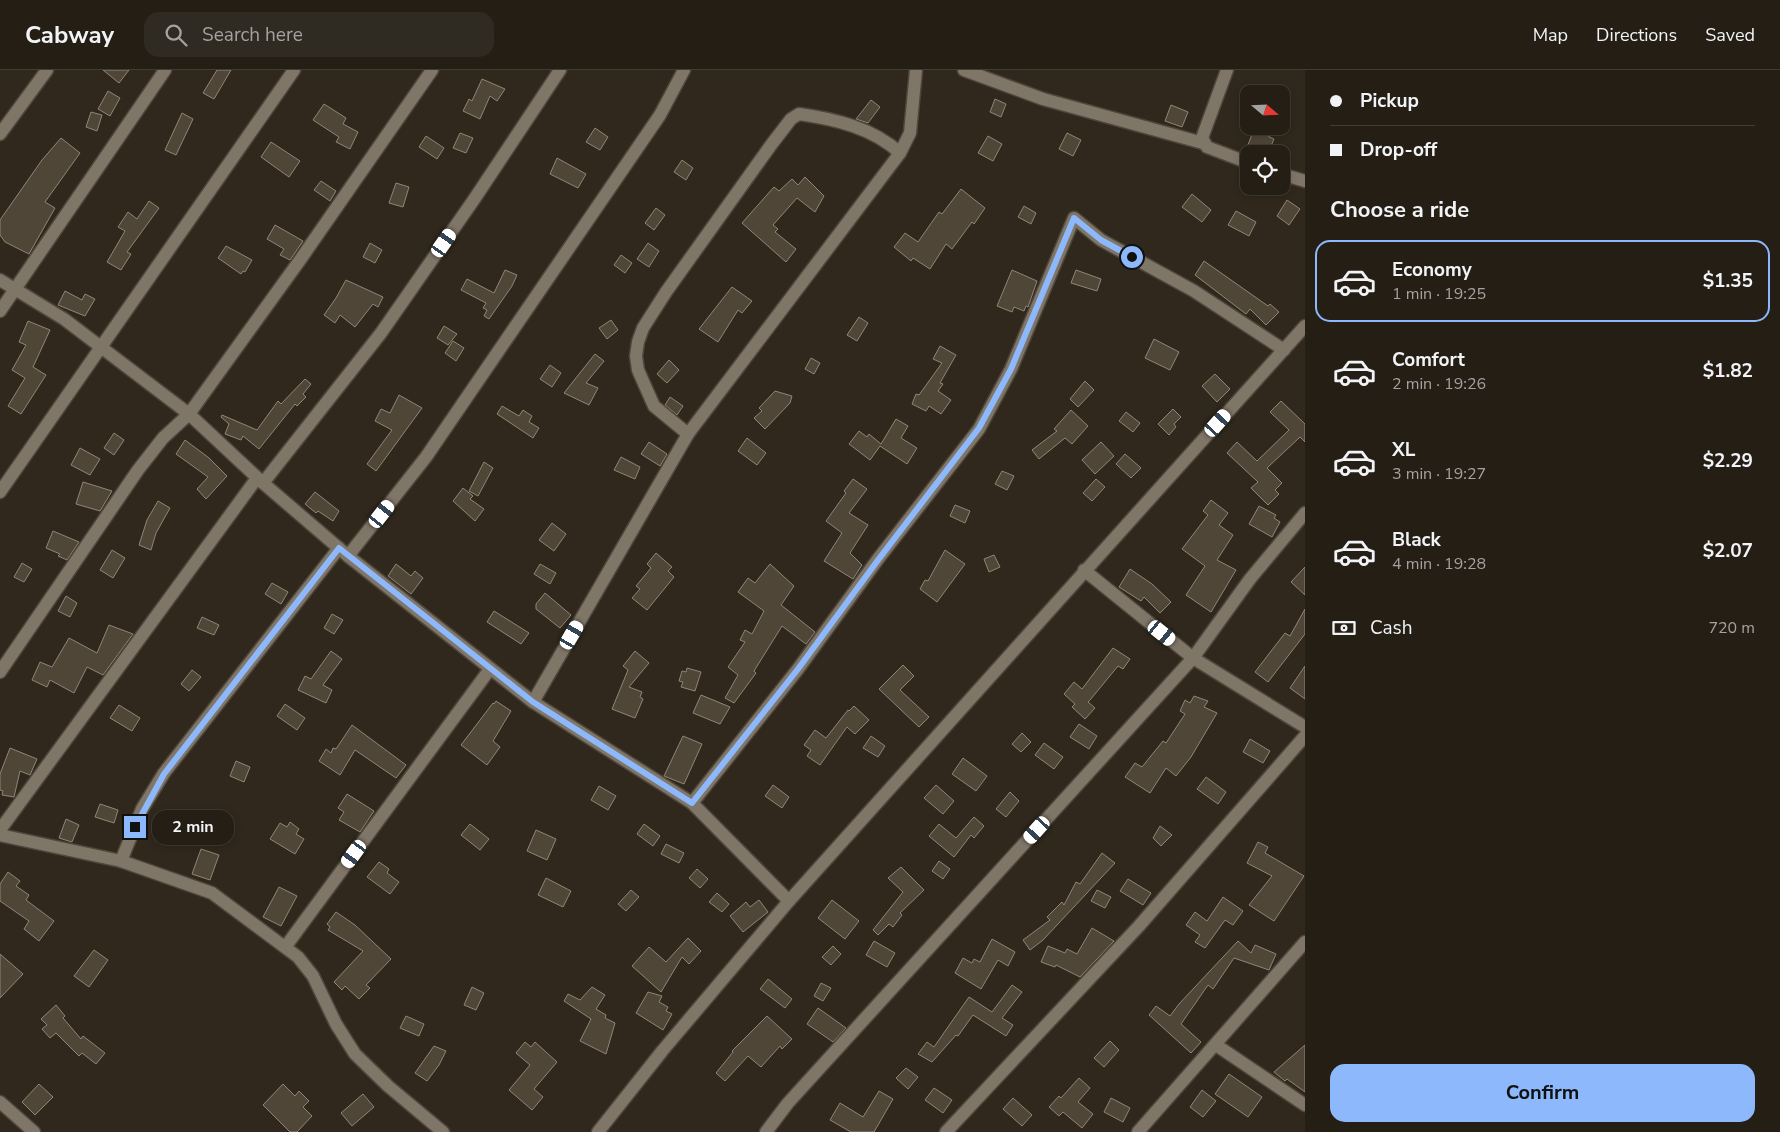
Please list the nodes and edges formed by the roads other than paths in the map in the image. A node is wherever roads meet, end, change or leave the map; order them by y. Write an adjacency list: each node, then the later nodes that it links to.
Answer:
1 (47, 70): 10 (street)
2 (165, 70): 17 (street)
3 (294, 70): 20 (street)
4 (432, 70): 22 (street)
5 (560, 70): 24 (street)
6 (684, 70): 27 (street)
7 (916, 70): 12 (street)
8 (964, 70): 11 (street)
9 (1227, 70): 11 (street)
10 (0, 134)
11 (1203, 143): 13 (street)
12 (900, 153): 23 (street); 23 (street)
13 (1240, 160)
14 (1290, 177): 15 (street)
15 (1305, 181)
16 (0, 280): 17 (street)
17 (15, 289): 18 (street); 20 (street)
18 (0, 311)
19 (1305, 326): 21 (street)
20 (100, 346): 22 (street); 25 (street)
21 (1284, 350): 28 (street); 35 (street)
22 (189, 414): 24 (street); 31 (street)
23 (688, 434): 32 (street)
24 (260, 481): 27 (street); 36 (street)
25 (0, 492)
26 (1305, 513): 29 (street)
27 (344, 552): 30 (street); 38 (street)
28 (1084, 570): 29 (street); 39 (street)
29 (1193, 658): 33 (street); 48 (street)
30 (490, 669): 32 (street); 41 (street)
31 (0, 672)
32 (533, 702): 35 (street)
33 (1305, 727)
34 (1305, 736): 49 (street)
35 (692, 803): 39 (street)
36 (0, 830)
37 (0, 835): 38 (street)
38 (121, 861): 41 (street)
39 (789, 901): 47 (street)
40 (1305, 942): 42 (street)
41 (286, 946): 46 (street)
42 (1216, 1045): 44 (street); 50 (street)
43 (0, 1102): 45 (street)
44 (1305, 1106)
45 (34, 1132)
46 (443, 1132)
47 (598, 1132)
48 (766, 1132)
49 (946, 1132)
50 (1138, 1132)

